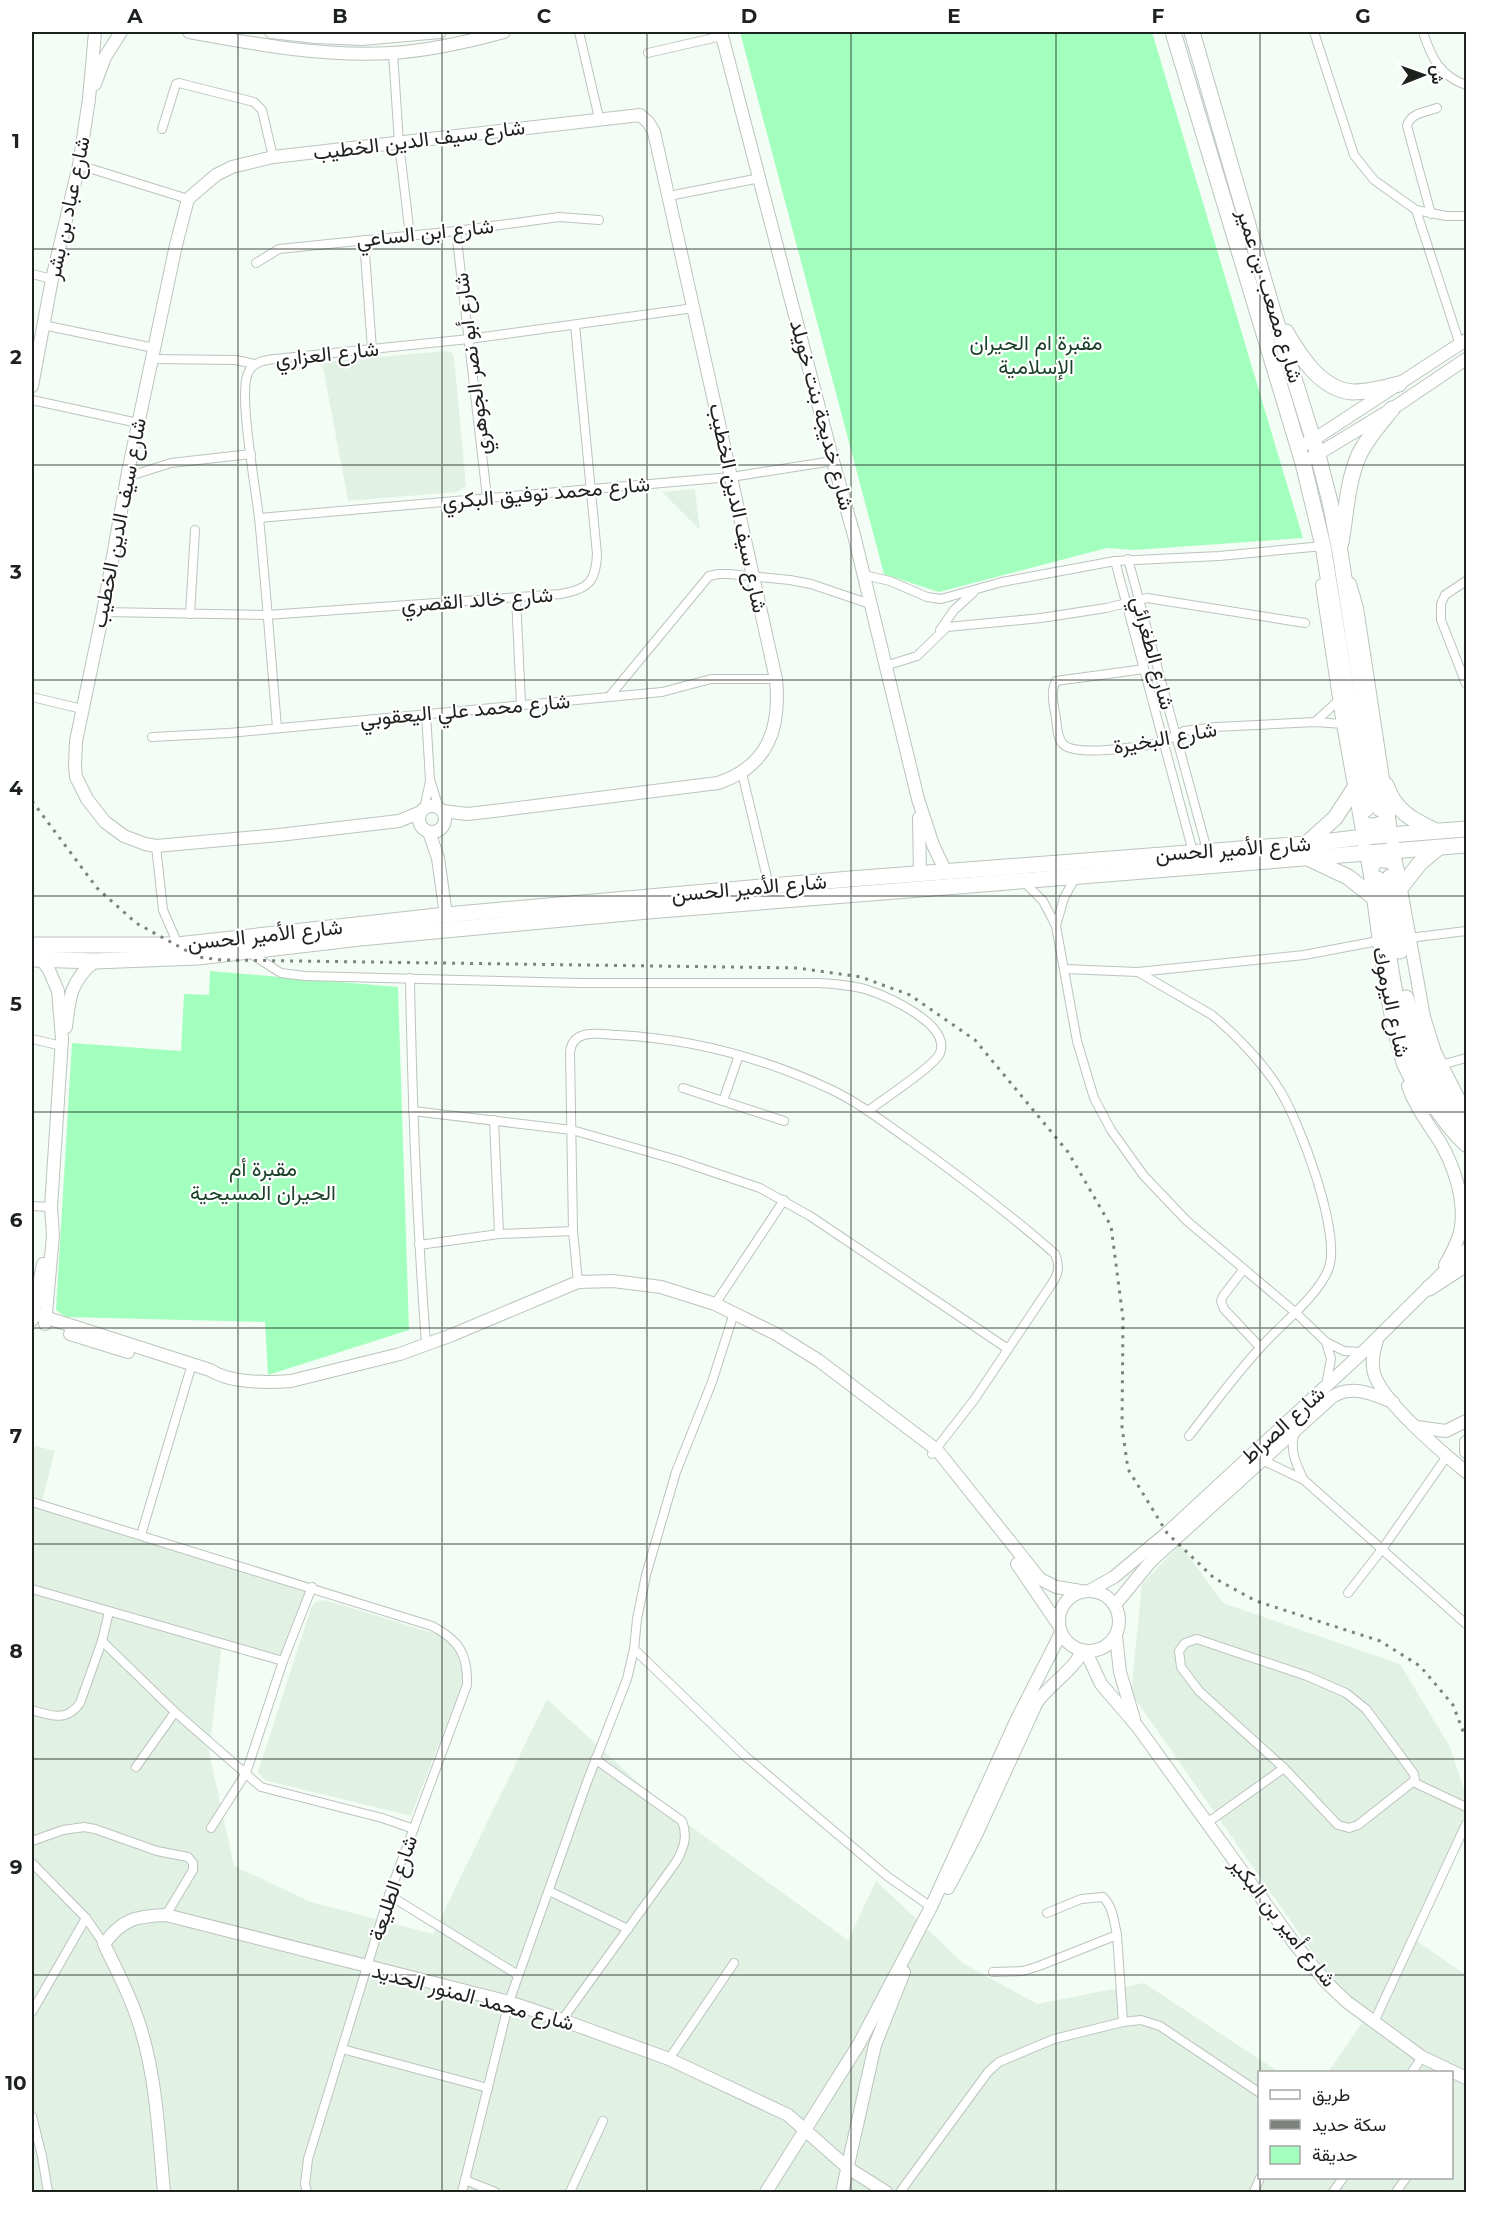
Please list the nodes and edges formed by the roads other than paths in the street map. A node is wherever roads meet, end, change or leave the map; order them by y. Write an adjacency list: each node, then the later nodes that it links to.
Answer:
1 (94, 32): 16 (street, شارع عباد بن بشر)
2 (121, 32): 16 (street, شارع عباد بن بشر)
3 (189, 32): 13 (street)
4 (271, 32): 5 (street)
5 (440, 32)
6 (504, 32): 13 (street)
7 (579, 32): 18 (street)
8 (1173, 32): 52 (highway, شارع مصعب بن عمير)
9 (1192, 32): 37 (highway, شارع مصعب بن عمير)
10 (1314, 32): 26 (street)
11 (1424, 32): 15 (street)
12 (722, 34): 14 (street); 23 (street, شارع خديجة بنت خويلد)
13 (393, 53): 20 (street)
14 (648, 53)
15 (1467, 85)
16 (89, 99): 22 (street, شارع عباد بن بشر)
17 (1437, 108): 27 (street)
18 (599, 118): 20 (street, شارع سيف الدين الخطيب); 24 (street, شارع سيف الدين الخطيب)
19 (162, 129): 21 (street)
20 (399, 143): 21 (street, شارع سيف الدين الخطيب); 31 (street)
21 (273, 157): 25 (street, شارع سيف الدين الخطيب)
22 (79, 165): 25 (street); 35 (street, شارع عباد بن بشر)
23 (760, 178): 24 (street); 55 (street, شارع خديجة بنت خويلد)
24 (669, 196): 36 (street, شارع سيف الدين الخطيب)
25 (188, 199): 43 (street, شارع سيف الدين الخطيب)
26 (1416, 210): 27 (street); 41 (street)
27 (1431, 214): 28 (street)
28 (1467, 216)
29 (599, 220): 30 (street, شارع ابن الساعي)
30 (456, 231): 31 (street, شارع ابن الساعي); 40 (street, شارع أبو نصر الجوهري)
31 (410, 236): 32 (street, شارع ابن الساعي)
32 (364, 240): 33 (street, شارع ابن الساعي); 42 (street)
33 (256, 263)
34 (32, 274): 35 (street)
35 (52, 279): 38 (street, شارع عباد بن بشر)
36 (694, 308): 39 (street, شارع العزاري); 58 (street, شارع سيف الدين الخطيب)
37 (1273, 311): 46 (highway); 51 (highway, شارع مصعب بن عمير)
38 (43, 325): 43 (street); 47 (street, شارع عباد بن بشر)
39 (575, 325): 40 (street, شارع العزاري); 59 (street, شارع خالد القصري)
40 (469, 339): 42 (street, شارع العزاري); 60 (street, شارع أبو نصر الجوهري)
41 (1463, 343): 46 (street)
42 (372, 350): 45 (street, شارع العزاري)
43 (153, 353): 45 (street); 50 (street, شارع سيف الدين الخطيب)
44 (1467, 359): 49 (street)
45 (254, 364): 53 (street, شارع العزاري)
46 (1399, 384): 51 (street)
47 (32, 386)
48 (32, 400): 50 (street)
49 (1392, 409): 54 (street); 64 (highway)
50 (138, 423): 57 (street, شارع سيف الدين الخطيب)
51 (1313, 440): 52 (street); 54 (highway, شارع مصعب بن عمير)
52 (1298, 447): 56 (highway, شارع مصعب بن عمير)
53 (251, 454): 57 (street); 61 (street, شارع العزاري)
54 (1318, 455): 56 (street); 64 (highway, شارع مصعب بن عمير)
55 (833, 461): 58 (street, شارع محمد توفيق البكري); 67 (street, شارع خديجة بنت خويلد)
56 (1303, 463): 63 (highway, شارع مصعب بن عمير)
57 (127, 477): 75 (street, شارع سيف الدين الخطيب)
58 (731, 477): 59 (street, شارع محمد توفيق البكري); 68 (street, شارع سيف الدين الخطيب)
59 (592, 489): 60 (street, شارع محمد توفيق البكري); 71 (street, شارع خالد القصري)
60 (487, 497): 61 (street, شارع محمد توفيق البكري)
61 (259, 518): 77 (street, شارع العزاري)
62 (195, 530): 76 (street)
63 (1323, 551): 65 (street); 86 (street, شارع مصعب بن عمير); 103 (highway, شارع مصعب بن عمير)
64 (1340, 557): 98 (street, شارع مصعب بن عمير); 103 (highway, شارع مصعب بن عمير)
65 (1128, 559): 66 (street); 72 (street, شارع الطغرائي)
66 (1116, 561): 70 (street); 73 (street, شارع الطغرائي)
67 (864, 575): 70 (street); 74 (street, شارع خديجة بنت خويلد)
68 (753, 576): 74 (street); 82 (street, شارع سيف الدين الخطيب); 85 (street)
69 (1467, 581): 83 (street)
70 (976, 589): 79 (street)
71 (516, 597): 77 (street, شارع خالد القصري); 87 (street)
72 (1138, 600): 73 (street); 78 (street); 93 (street, شارع الطغرائي)
73 (1126, 603): 79 (street); 81 (street, شارع الطغرائي)
74 (870, 604): 80 (street, شارع خديجة بنت خويلد)
75 (103, 612): 76 (street, شارع خالد القصري); 88 (street, شارع سيف الدين الخطيب)
76 (190, 614): 77 (street, شارع خالد القصري)
77 (267, 615): 92 (street, شارع العزاري)
78 (1305, 623)
79 (939, 633): 80 (street)
80 (885, 666): 100 (street, شارع خديجة بنت خويلد)
81 (1144, 669): 95 (street, شارع الطغرائي); 95 (street, شارع البخيرة)
82 (776, 679): 85 (street, شارع محمد علي اليعقوبي); 96 (street, شارع سيف الدين الخطيب)
83 (1467, 684)
84 (32, 697): 88 (street)
85 (609, 697): 87 (street, شارع محمد علي اليعقوبي)
86 (1339, 700): 90 (street); 91 (street, شارع مصعب بن عمير)
87 (521, 705): 89 (street, شارع محمد علي اليعقوبي)
88 (82, 709): 112 (street, شارع سيف الدين الخطيب)
89 (426, 714): 92 (street, شارع محمد علي اليعقوبي); 97 (street)
90 (1315, 722): 91 (street, شارع البخيرة); 93 (street, شارع البخيرة)
91 (1343, 724): 99 (street, شارع مصعب بن عمير)
92 (277, 727): 94 (street, شارع محمد علي اليعقوبي)
93 (1176, 736): 95 (street, شارع البخيرة); 115 (street, شارع الطغرائي)
94 (152, 737)
95 (1165, 741): 115 (street, شارع الطغرائي)
96 (742, 773): 104 (street, شارع سيف الدين الخطيب); 125 (street)
97 (430, 780): 101 (street); 102 (street)
98 (1386, 785): 103 (street, شارع مصعب بن عمير); 109 (highway)
99 (1354, 789): 103 (street, شارع مصعب بن عمير); 116 (highway)
100 (918, 799): 120 (street, شارع خديجة بنت خويلد); 121 (street, شارع خديجة بنت خويلد)
101 (423, 810): 102 (street); 105 (street, شارع سيف الدين الخطيب); 107 (street)
102 (441, 810): 104 (street, شارع سيف الدين الخطيب); 106 (street)
103 (1374, 812): 110 (street, شارع مصعب بن عمير); 111 (street, شارع مصعب بن عمير)
104 (467, 813): 106 (street, شارع سيف الدين الخطيب)
105 (399, 821): 107 (street, شارع سيف الدين الخطيب); 112 (street, شارع سيف الدين الخطيب)
106 (442, 827): 107 (street); 119 (street)
107 (425, 829): 119 (street)
108 (1467, 829): 109 (highway, شارع الأمير الحسن)
109 (1436, 831): 110 (highway, شارع الأمير الحسن)
110 (1392, 835): 111 (highway, شارع الأمير الحسن); 117 (street, شارع مصعب بن عمير)
111 (1364, 837): 116 (highway, شارع الأمير الحسن); 118 (street, شارع مصعب بن عمير)
112 (156, 846): 133 (street)
113 (1467, 846): 114 (highway, شارع الأمير الحسن)
114 (1438, 848): 117 (highway, شارع الأمير الحسن); 122 (highway)
115 (1200, 851): 116 (highway, شارع الأمير الحسن); 120 (highway, شارع الأمير الحسن)
116 (1307, 851): 118 (highway, شارع الأمير الحسن); 123 (highway, شارع الأمير الحسن); 126 (highway)
117 (1394, 851): 118 (highway, شارع الأمير الحسن); 122 (street, شارع اليرموك)
118 (1366, 854): 122 (street, شارع اليرموك)
119 (438, 858): 127 (street)
120 (946, 872): 121 (highway, شارع الأمير الحسن)
121 (920, 874): 125 (highway, شارع الأمير الحسن)
122 (1387, 877): 126 (street, شارع اليرموك); 130 (street, شارع اليرموك); 148 (highway, شارع اليرموك); 155 (highway, شارع اليرموك)
123 (1075, 878): 124 (highway, شارع الأمير الحسن); 128 (street)
124 (1023, 882): 128 (street); 134 (highway, شارع الأمير الحسن)
125 (769, 886): 127 (highway, شارع الأمير الحسن)
126 (1371, 895): 131 (street, شارع اليرموك)
127 (446, 915): 133 (highway, شارع الأمير الحسن)
128 (1056, 926): 138 (street)
129 (1467, 931): 130 (street)
130 (1409, 938): 146 (street, شارع اليرموك)
131 (1378, 942): 139 (street); 145 (street, شارع اليرموك)
132 (32, 945): 133 (highway, شارع الأمير الحسن)
133 (177, 945): 135 (street)
134 (248, 952): 135 (highway, شارع الأمير الحسن); 140 (street)
135 (187, 958): 137 (highway, شارع الأمير الحسن)
136 (36, 959): 137 (highway, شارع الأمير الحسن); 142 (street)
137 (94, 961): 142 (street)
138 (1065, 969): 139 (street); 167 (street)
139 (1138, 972): 173 (street)
140 (410, 978): 150 (street); 151 (street)
141 (32, 1039): 142 (street)
142 (62, 1043): 160 (street)
143 (740, 1055): 149 (street); 150 (street); 156 (street)
144 (1467, 1058): 146 (street)
145 (1403, 1064): 148 (street, شارع اليرموك); 169 (street)
146 (1441, 1065): 152 (street, شارع اليرموك)
147 (683, 1088): 149 (street)
148 (1422, 1091): 155 (highway, شارع اليرموك)
149 (723, 1101): 154 (street)
150 (868, 1111): 181 (street)
151 (413, 1112): 153 (street); 164 (street)
152 (1467, 1113)
153 (494, 1120): 156 (street); 163 (street)
154 (784, 1121)
155 (1461, 1128): 157 (highway, شارع اليرموك)
156 (572, 1130): 158 (street); 162 (street)
157 (1467, 1144)
158 (784, 1200): 172 (street); 181 (street)
159 (32, 1206): 160 (street)
160 (51, 1207): 161 (street)
161 (51, 1221): 175 (street); 176 (street)
162 (573, 1231): 163 (street); 170 (street)
163 (499, 1234): 164 (street)
164 (418, 1245): 179 (street)
165 (1467, 1251): 169 (street, شارع الصراط)
166 (1467, 1264): 171 (highway)
167 (1243, 1270): 173 (street); 180 (street)
168 (1467, 1272): 171 (street)
169 (1440, 1276): 171 (street, شارع الصراط)
170 (578, 1282): 172 (street); 179 (street)
171 (1424, 1292): 177 (street, شارع الصراط)
172 (715, 1304): 174 (street)
173 (1295, 1312): 178 (street); 180 (street)
174 (734, 1313): 191 (street); 210 (street)
175 (32, 1317): 176 (street)
176 (46, 1321): 183 (street)
177 (1378, 1336): 182 (street, شارع الصراط); 185 (street)
178 (1326, 1342): 182 (street); 184 (street)
179 (426, 1344): 183 (street)
180 (1260, 1347): 189 (street)
181 (1008, 1349): 191 (street)
182 (1363, 1352): 184 (street, شارع الصراط)
183 (191, 1368): 198 (street)
184 (1325, 1387): 202 (street, شارع الصراط)
185 (1393, 1402): 187 (street); 188 (street, شارع الصراط)
186 (1467, 1421): 187 (street)
187 (1416, 1426): 193 (street)
188 (1296, 1428): 194 (street, شارع الصراط); 196 (street)
189 (1189, 1436)
190 (1467, 1442): 192 (street)
191 (935, 1452): 202 (street); 207 (street)
192 (1467, 1452)
193 (1447, 1456): 195 (street); 199 (street)
194 (1260, 1460): 196 (street); 204 (street, شارع الصراط)
195 (1467, 1472)
196 (1304, 1480): 199 (street)
197 (32, 1502): 198 (street)
198 (141, 1535): 200 (street)
199 (1383, 1548): 203 (street); 206 (street)
200 (312, 1587): 212 (street); 225 (street, شارع الطليعة)
201 (32, 1589): 205 (street)
202 (1086, 1591): 204 (street); 207 (street)
203 (1348, 1593)
204 (1115, 1605): 208 (street)
205 (109, 1612): 209 (street); 212 (street)
206 (1467, 1624)
207 (1059, 1629): 211 (street); 230 (street)
208 (1116, 1636): 211 (street); 215 (street, شارع أمير بن البكير)
209 (102, 1641): 213 (street); 214 (street)
210 (634, 1649): 216 (street); 230 (street)
211 (1084, 1652): 215 (street, شارع أمير بن البكير); 250 (street)
212 (283, 1661): 219 (street)
213 (32, 1710)
214 (175, 1712): 217 (street); 219 (street)
215 (1137, 1726): 222 (street, شارع أمير بن البكير)
216 (595, 1759): 228 (street); 234 (street)
217 (136, 1767)
218 (1284, 1768): 220 (street); 220 (street); 222 (street)
219 (246, 1773): 224 (street); 225 (street)
220 (1413, 1782): 221 (street)
221 (1467, 1807)
222 (1207, 1823): 245 (street, شارع أمير بن البكير)
223 (1467, 1824): 245 (street)
224 (210, 1828)
225 (414, 1829): 229 (street, شارع الطليعة)
226 (32, 1841): 232 (street)
227 (32, 1863): 233 (street)
228 (549, 1891): 234 (street); 240 (street)
229 (389, 1895): 238 (street, شارع الطليعة); 240 (street)
230 (931, 1907): 249 (street)
231 (1047, 1913): 235 (street)
232 (166, 1915): 236 (street, شارع محمد المنور الحديد); 238 (street, شارع محمد المنور الحديد)
233 (86, 1918): 236 (street); 242 (street)
234 (627, 1929): 243 (street)
235 (1117, 1935): 239 (street); 244 (street)
236 (104, 1944): 266 (street)
237 (734, 1963): 248 (street)
238 (366, 1967): 241 (street, شارع محمد المنور الحديد); 246 (street, شارع الطليعة)
239 (993, 1972)
240 (518, 1975): 241 (street)
241 (509, 2002): 243 (street, شارع محمد المنور الحديد); 255 (street)
242 (32, 2012)
243 (562, 2020): 248 (street, شارع محمد المنور الحديد)
244 (1123, 2022): 256 (street); 274 (street)
245 (1374, 2022): 247 (street, شارع أمير بن البكير)
246 (342, 2049): 255 (street); 267 (street, شارع الطليعة)
247 (1422, 2057): 251 (street); 252 (street, شارع أمير بن البكير)
248 (669, 2059): 259 (street, شارع محمد المنور الحديد)
249 (850, 2061): 250 (street); 259 (street)
250 (869, 2068): 260 (street)
251 (1413, 2071)
252 (1452, 2071)
253 (1453, 2071): 254 (street, شارع أمير بن البكير)
254 (1467, 2078)
255 (488, 2088): 264 (street)
256 (1258, 2092)
257 (32, 2116): 265 (street)
258 (603, 2121): 270 (street)
259 (805, 2130): 260 (street, شارع محمد المنور الحديد); 271 (street)
260 (848, 2168): 272 (street); 273 (street, شارع محمد المنور الحديد)
261 (1260, 2179): 275 (street)
262 (1342, 2179): 276 (street)
263 (1405, 2179): 277 (street)
264 (465, 2180): 268 (street); 269 (street)
265 (48, 2193)
266 (164, 2193)
267 (307, 2193)
268 (462, 2193)
269 (495, 2193)
270 (570, 2193)
271 (766, 2193)
272 (842, 2193)
273 (886, 2193)
274 (900, 2193)
275 (1254, 2193)
276 (1333, 2193)
277 (1396, 2193)

